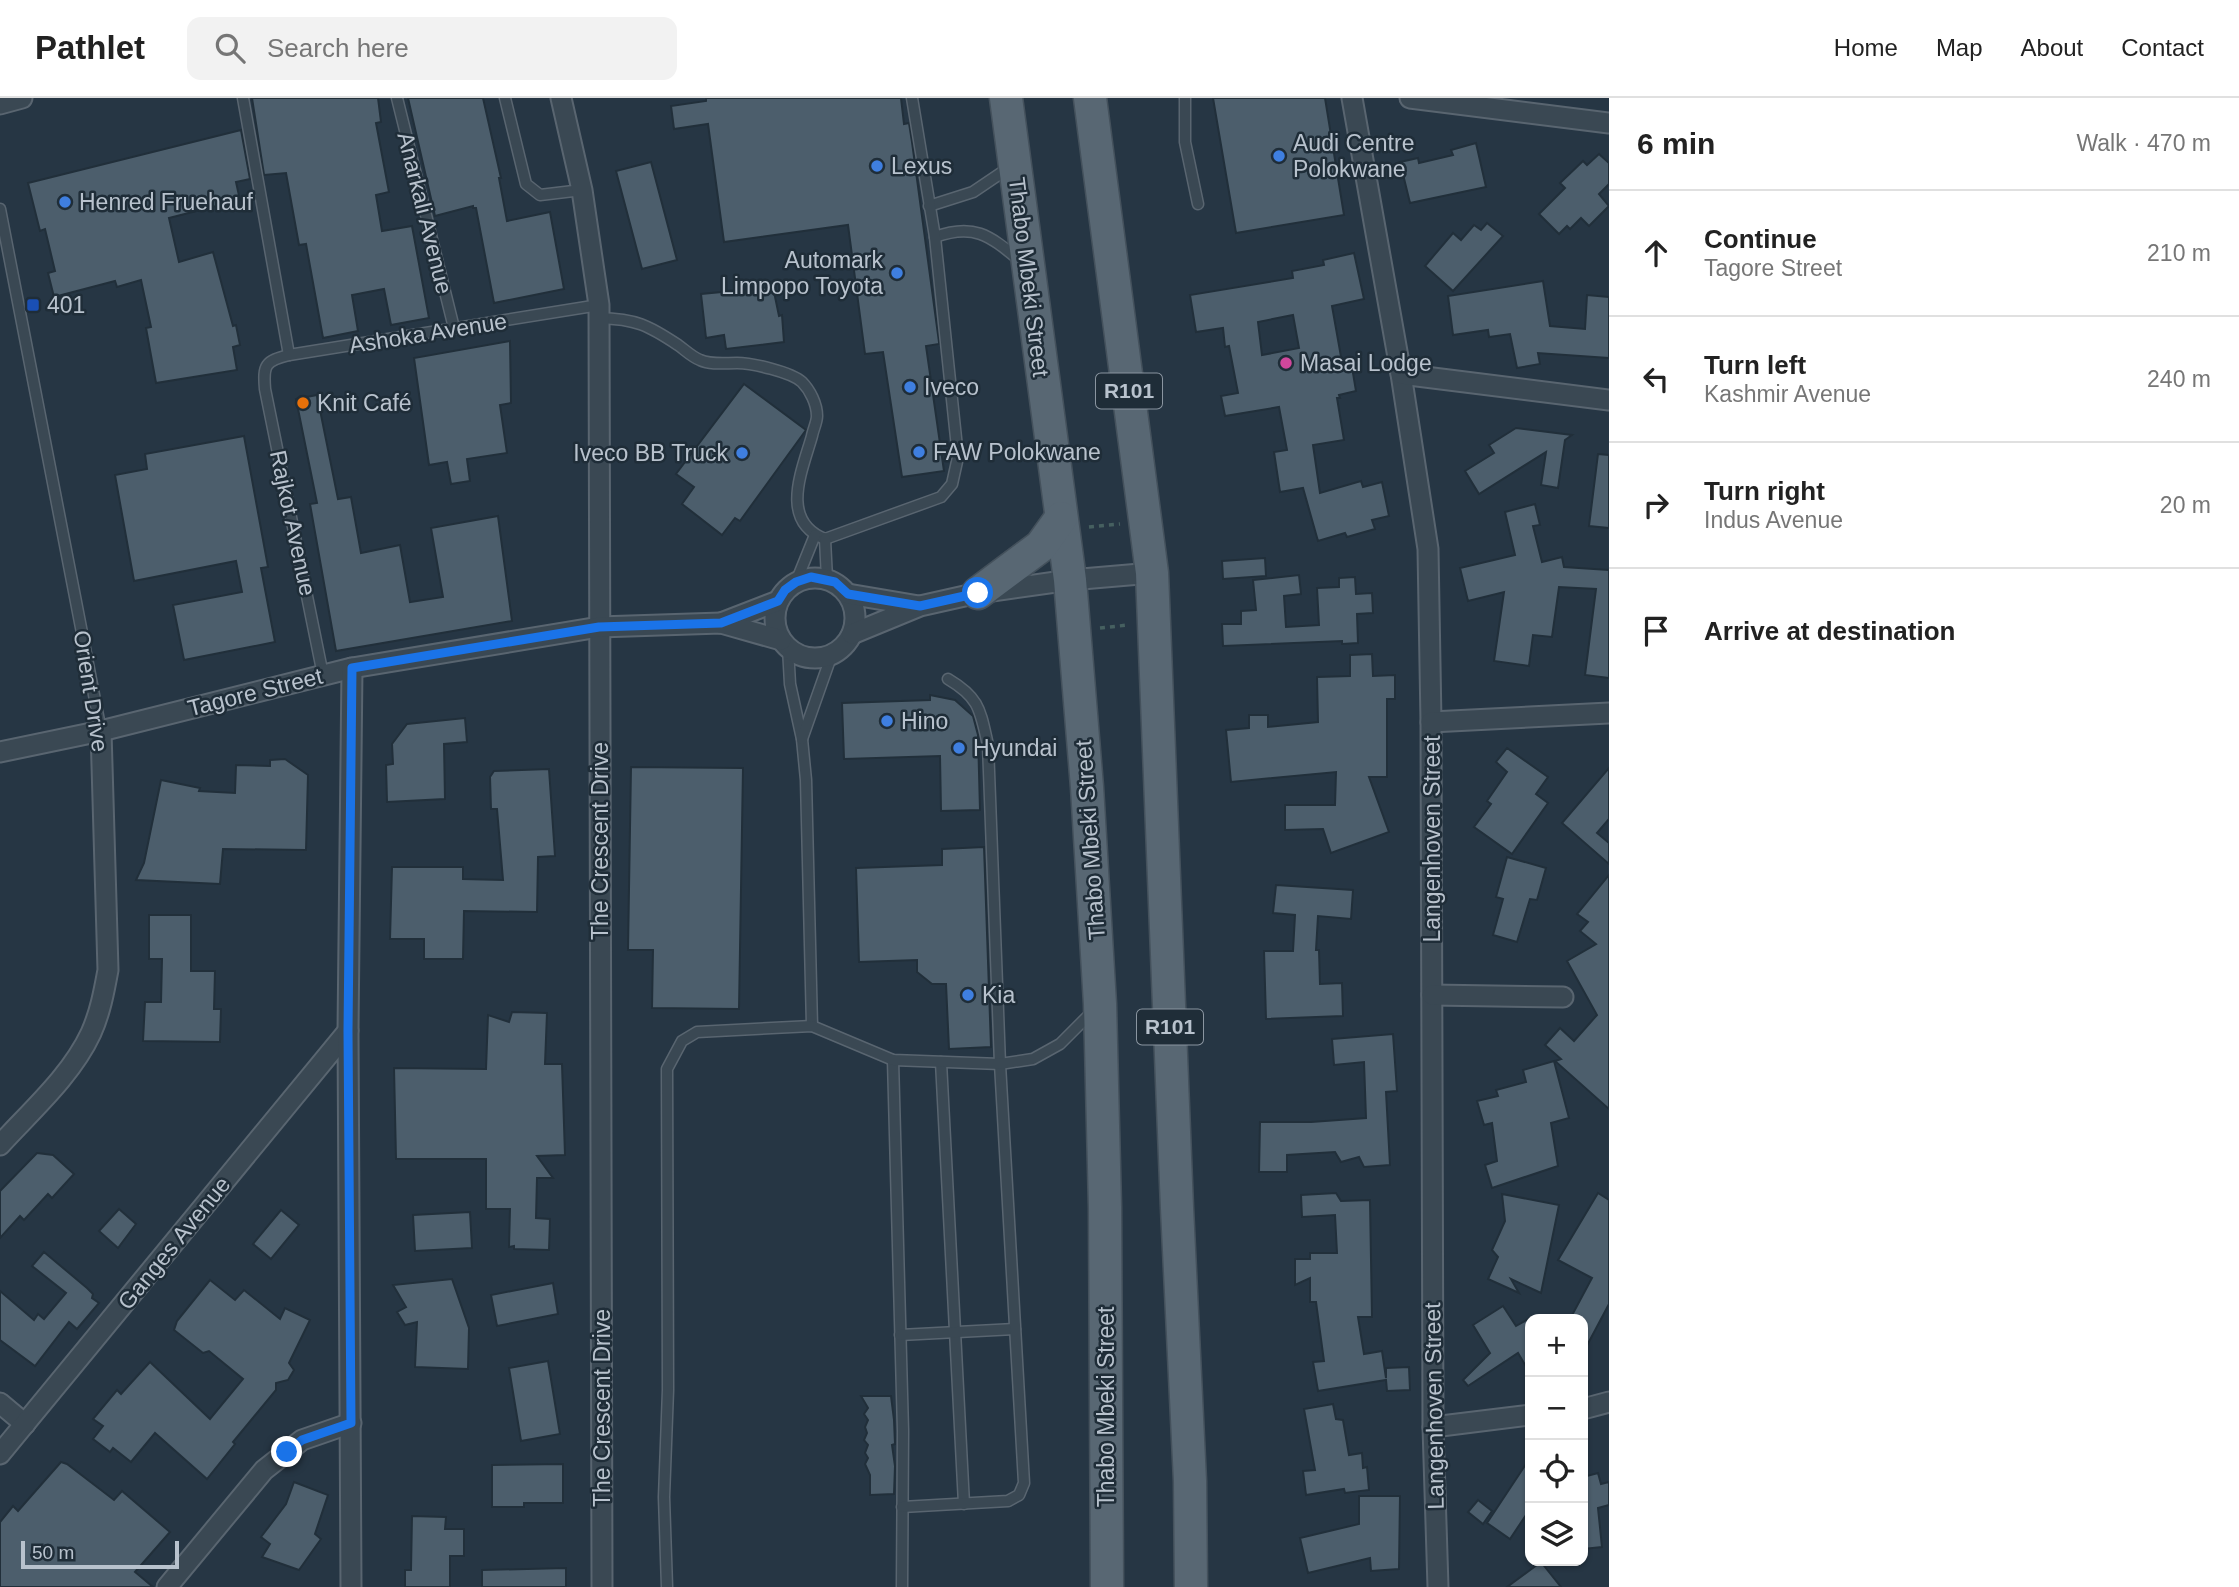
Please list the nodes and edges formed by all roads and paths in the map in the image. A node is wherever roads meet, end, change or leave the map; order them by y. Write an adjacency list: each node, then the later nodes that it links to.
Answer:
1 (22, 98): 12 (street)
2 (243, 98): 23 (lane)
3 (397, 98): 22 (lane, Anarkali Avenue)
4 (505, 98): 15 (lane)
5 (561, 98): 15 (street, The Crescent Drive)
6 (912, 98): 17 (lane)
7 (1006, 98): 14 (main road, Thabo Mbeki Street)
8 (1090, 98): 28 (main road, R101)
9 (1185, 98): 16 (lane)
10 (1352, 98): 25 (street, Langenhoven Street)
11 (1410, 98): 13 (street)
12 (0, 104)
13 (1609, 123)
14 (1014, 164): 17 (lane); 20 (main road, Thabo Mbeki Street)
15 (582, 190): 21 (street, The Crescent Drive)
16 (1198, 204)
17 (929, 206): 19 (lane)
18 (0, 209): 50 (lane, Orient Drive)
19 (934, 237): 20 (lane); 29 (lane)
20 (1027, 266): 27 (main road, Thabo Mbeki Street)
21 (599, 311): 22 (lane, Ashoka Avenue); 29 (lane, Ashoka Avenue); 40 (street, The Crescent Drive)
22 (454, 328): 23 (lane, Ashoka Avenue)
23 (289, 355): 24 (lane, Ashoka Avenue)
24 (264, 372): 46 (lane, Rajkot Avenue)
25 (1401, 373): 26 (street); 49 (street, Langenhoven Street)
26 (1609, 400)
27 (1062, 523): 28 (path); 32 (main road, Thabo Mbeki Street); 34 (main road)
28 (1146, 523): 30 (main road, R101)
29 (820, 537): 31 (lane); 33 (lane)
30 (1152, 573): 32 (street); 38 (main road, R101)
31 (827, 579): 33 (street); 35 (street)
32 (1070, 580): 34 (street); 41 (main road, Thabo Mbeki Street)
33 (796, 582): 36 (street, Tagore Street)
34 (978, 593): 37 (street)
35 (848, 594): 37 (street); 42 (street)
36 (778, 601): 39 (street, Tagore Street); 43 (street)
37 (920, 606): 42 (street)
38 (1155, 622): 41 (path); 81 (main road, R101)
39 (721, 623): 40 (street, Tagore Street); 43 (street, Tagore Street)
40 (599, 627): 45 (street, Tagore Street); 77 (street, The Crescent Drive)
41 (1074, 631): 55 (main road, Thabo Mbeki Street)
42 (852, 634): 44 (street)
43 (785, 644): 44 (street, Tagore Street); 51 (lane)
44 (832, 654): 51 (lane)
45 (352, 668): 46 (street, Tagore Street); 57 (street)
46 (323, 675): 50 (street, Tagore Street)
47 (948, 679): 60 (lane)
48 (1609, 713): 49 (street)
49 (1431, 722): 53 (street, Langenhoven Street)
50 (102, 731): 52 (street, Tagore Street); 61 (street, Orient Drive)
51 (802, 739): 56 (lane)
52 (0, 752)
53 (1432, 995): 54 (street); 71 (street, Langenhoven Street)
54 (1563, 997)
55 (1100, 1004): 60 (lane); 80 (main road, Thabo Mbeki Street)
56 (812, 1026): 58 (lane); 78 (lane)
57 (348, 1031): 69 (street); 70 (street, Ganges Avenue)
58 (893, 1060): 59 (lane); 64 (lane)
59 (941, 1062): 60 (lane); 63 (lane)
60 (1000, 1064): 62 (lane)
61 (0, 1146)
62 (1015, 1329): 63 (lane); 73 (lane)
63 (955, 1332): 64 (lane); 73 (lane)
64 (900, 1335): 74 (lane)
65 (0, 1402): 70 (street)
66 (1609, 1402): 67 (street)
67 (1588, 1408)
68 (1525, 1416): 71 (street)
69 (351, 1423): 75 (street); 76 (street)
70 (25, 1424): 72 (street, Ganges Avenue)
71 (1433, 1427): 82 (street, Langenhoven Street)
72 (0, 1454)
73 (964, 1504): 74 (lane)
74 (902, 1507): 79 (lane)
75 (167, 1587)
76 (351, 1587)
77 (602, 1587)
78 (667, 1587)
79 (902, 1587)
80 (1107, 1587)
81 (1191, 1587)
82 (1438, 1587)

